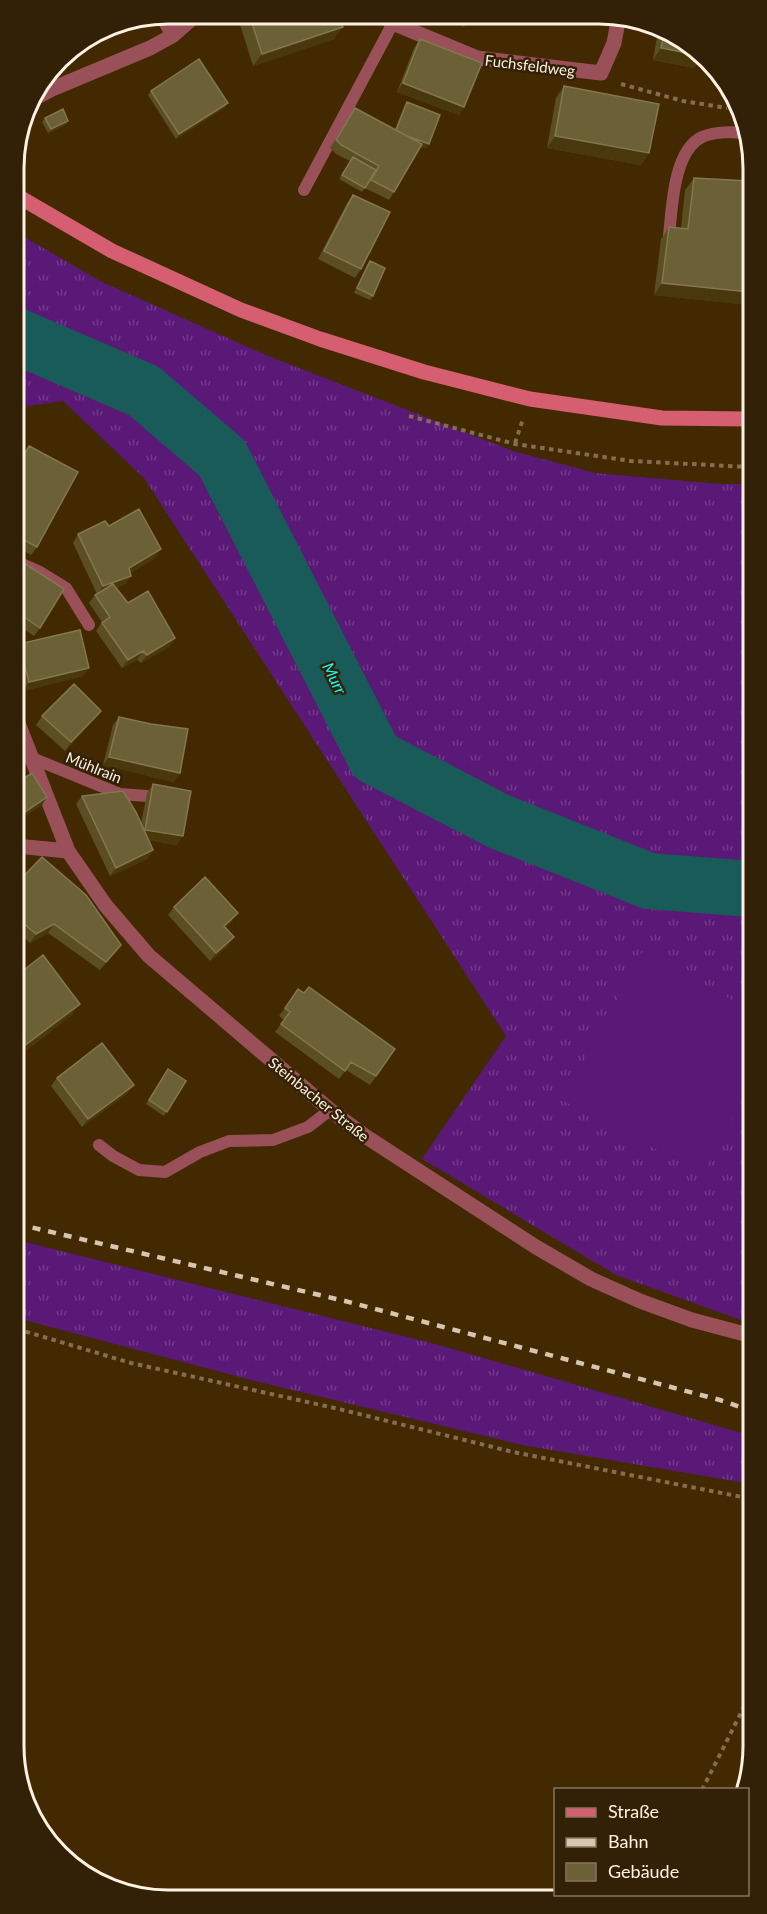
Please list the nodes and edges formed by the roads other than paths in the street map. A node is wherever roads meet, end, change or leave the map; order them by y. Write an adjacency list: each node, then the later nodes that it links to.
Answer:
1 (165, 24): 6 (lane)
2 (186, 24): 6 (street)
3 (385, 24): 9 (lane, Fuchsfeldweg)
4 (399, 24): 5 (street, Fuchsfeldweg)
5 (617, 25)
6 (172, 36): 7 (street)
7 (45, 93)
8 (738, 132): 11 (lane)
9 (304, 190)
10 (24, 200): 12 (street)
11 (669, 236)
12 (743, 419)
13 (24, 565): 14 (lane)
14 (89, 625)
15 (24, 739): 16 (street, Steinbacher Straße)
16 (32, 758): 17 (lane, Mühlrain); 19 (street, Steinbacher Straße)
17 (147, 796)
18 (24, 847): 19 (street)
19 (68, 851): 20 (street, Steinbacher Straße)
20 (330, 1110): 21 (lane); 22 (street, Steinbacher Straße)
21 (99, 1145)
22 (743, 1334)

